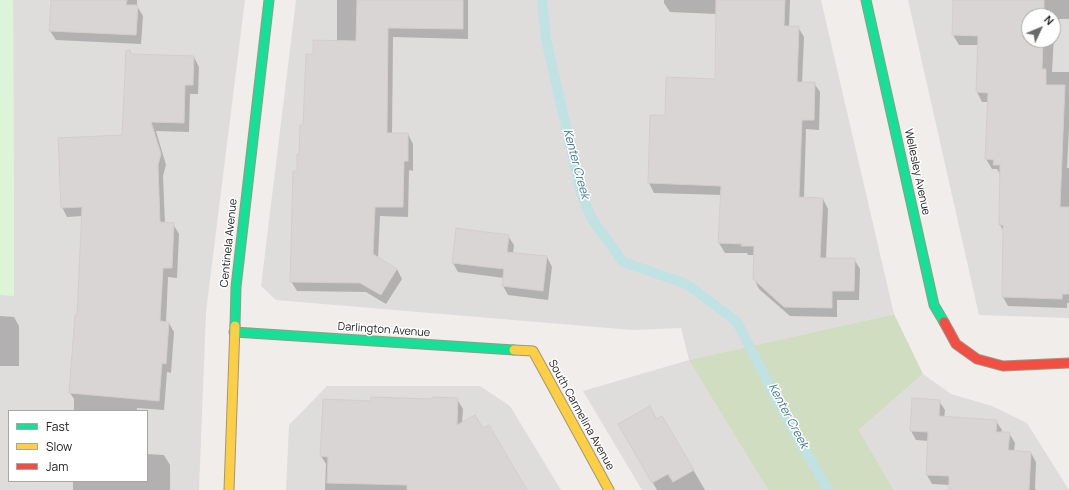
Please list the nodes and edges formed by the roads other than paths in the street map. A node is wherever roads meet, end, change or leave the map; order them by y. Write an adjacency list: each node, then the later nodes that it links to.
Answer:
1 (269, 0): 3 (street, Centinela Avenue)
2 (866, 0): 5 (street, Wellesley Avenue)
3 (234, 332): 4 (street, Darlington Avenue); 6 (street, Centinela Avenue)
4 (532, 351): 7 (street, South Carmelina Avenue)
5 (1069, 363)
6 (229, 490)
7 (609, 490)

